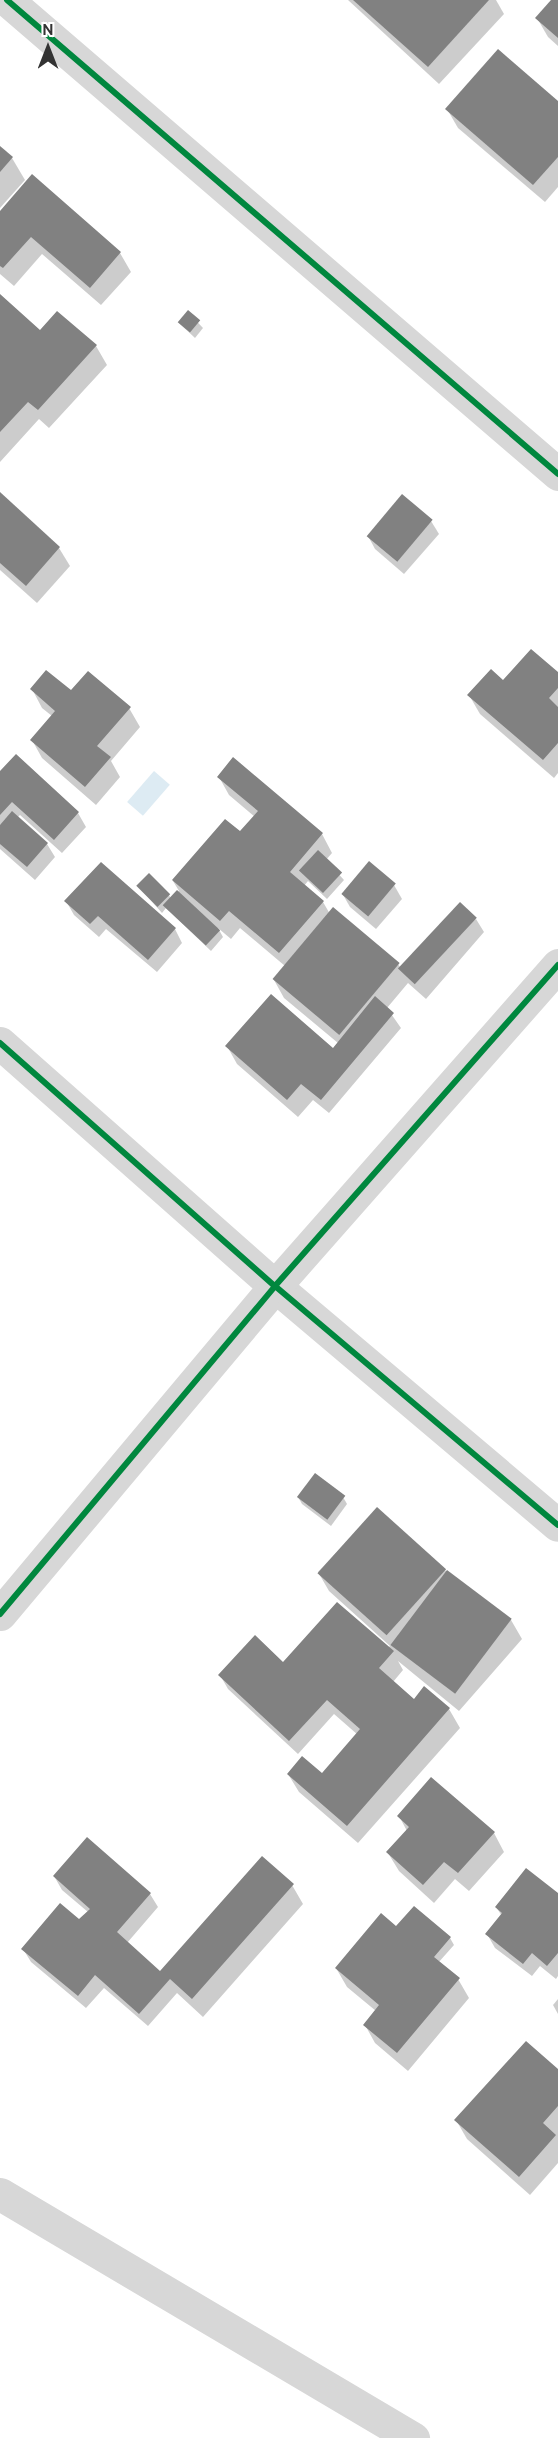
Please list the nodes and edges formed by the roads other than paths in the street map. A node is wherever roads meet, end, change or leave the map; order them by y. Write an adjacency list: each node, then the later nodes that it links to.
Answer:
1 (7, 0): 2 (street)
2 (558, 474)
3 (558, 965): 5 (street)
4 (0, 1043): 5 (street)
5 (275, 1286): 6 (street); 7 (street)
6 (558, 1525)
7 (0, 1614)
8 (0, 2194): 9 (street)
9 (413, 2438)

